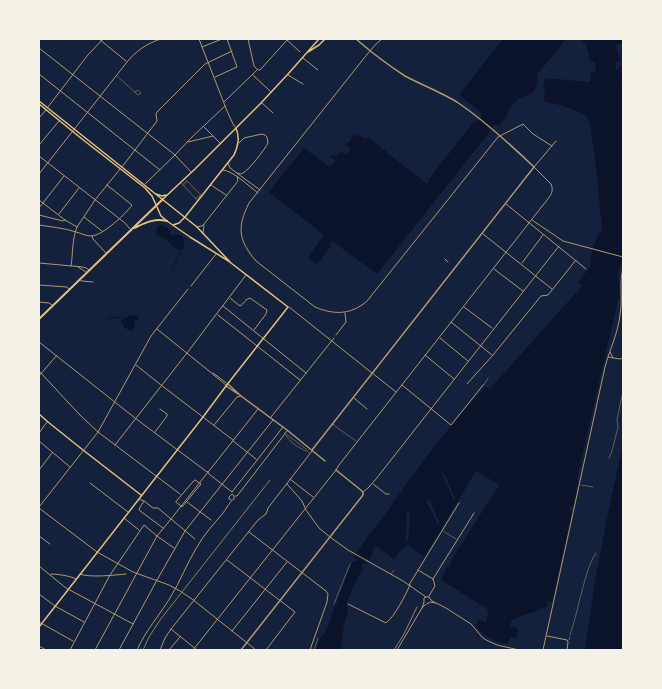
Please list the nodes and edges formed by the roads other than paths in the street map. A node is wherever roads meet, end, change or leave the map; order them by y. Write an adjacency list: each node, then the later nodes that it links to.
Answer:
1 (103, 39): 12 (street)
2 (161, 39): 20 (street)
3 (199, 39): 13 (street)
4 (222, 39): 13 (street)
5 (227, 39): 16 (street)
6 (248, 39): 22 (street)
7 (287, 39): 17 (street); 22 (street)
8 (319, 39): 18 (main road)
9 (325, 39): 18 (main road)
10 (356, 39): 15 (street)
11 (382, 39): 15 (street)
12 (100, 40): 20 (street); 26 (street)
13 (202, 47): 21 (street)
14 (39, 48): 26 (street)
15 (370, 51): 60 (street); 79 (street)
16 (232, 52): 21 (street); 29 (street)
17 (300, 52)
18 (306, 53): 19 (main road)
19 (303, 56): 23 (street); 25 (main road)
20 (127, 62): 27 (street)
21 (208, 63): 29 (street); 47 (street)
22 (259, 70): 28 (street)
23 (318, 70)
24 (39, 74): 31 (street)
25 (288, 74): 30 (street); 33 (main road)
26 (73, 75): 31 (street); 34 (street)
27 (116, 75): 32 (lane); 34 (street)
28 (252, 75): 33 (street); 36 (street)
29 (214, 78): 36 (street)
30 (303, 84)
31 (60, 91): 39 (street); 40 (street)
32 (135, 92)
33 (271, 92): 37 (main road)
34 (100, 96): 40 (street); 47 (street)
35 (39, 102): 39 (main road)
36 (224, 102): 38 (street)
37 (261, 102): 41 (street); 45 (main road)
38 (225, 106): 44 (street); 45 (street)
39 (46, 108): 42 (street); 43 (main road); 46 (main road)
40 (87, 112): 46 (street); 55 (street)
41 (273, 113)
42 (39, 118)
43 (59, 120): 46 (main road); 53 (street)
44 (204, 127): 48 (street); 50 (street)
45 (235, 128): 51 (main road); 52 (main road)
46 (73, 130): 59 (street); 61 (main road)
47 (147, 134): 55 (street); 56 (street)
48 (213, 136): 50 (street); 51 (street)
49 (556, 141): 54 (street)
50 (187, 142): 56 (street)
51 (220, 143): 64 (main road)
52 (238, 144): 58 (main road); 65 (street)
53 (39, 145)
54 (552, 146): 60 (street); 153 (street)
55 (135, 150): 61 (street); 62 (street)
56 (175, 155): 62 (street); 64 (street)
57 (39, 156): 59 (street)
58 (228, 162): 63 (main road); 65 (street)
59 (48, 163): 66 (street); 67 (street)
60 (534, 167): 92 (street); 102 (street)
61 (121, 168): 74 (street); 75 (main road); 93 (main road)
62 (160, 170): 75 (street)
63 (222, 170): 68 (street); 76 (main road)
64 (192, 172): 69 (main road)
65 (237, 173): 70 (street)
66 (39, 174)
67 (64, 176): 78 (street); 91 (street)
68 (237, 176): 73 (street); 85 (street)
69 (185, 179): 71 (main road); 72 (lane)
70 (247, 181): 73 (street); 79 (street)
71 (180, 182): 77 (lane); 83 (main road)
72 (188, 182): 77 (lane); 81 (lane)
73 (246, 184): 80 (street)
74 (107, 185): 88 (street); 100 (street)
75 (144, 185): 82 (main road)
76 (211, 185): 84 (main road); 85 (street)
77 (184, 186): 86 (lane)
78 (80, 188): 88 (street); 97 (street)
79 (260, 190): 80 (street)
80 (258, 192): 153 (street)
81 (199, 193): 84 (lane); 86 (lane)
82 (156, 194): 83 (main road); 89 (main road)
83 (168, 194): 89 (main road)
84 (202, 196): 90 (main road)
85 (226, 196): 106 (street)
86 (195, 198): 90 (lane)
87 (39, 200): 91 (street)
88 (96, 200): 98 (street); 100 (street)
89 (163, 200): 93 (main road); 95 (main road)
90 (198, 201): 99 (main road)
91 (43, 203): 94 (street); 97 (street)
92 (505, 204): 105 (street); 115 (street)
93 (156, 206): 103 (main road); 111 (main road)
94 (39, 208)
95 (181, 214): 99 (main road); 104 (main road)
96 (39, 215): 101 (street)
97 (58, 215): 101 (street)
98 (84, 216): 110 (street); 113 (street)
99 (185, 217): 104 (main road); 109 (main road)
100 (119, 219): 111 (street); 113 (street)
101 (65, 220): 110 (street)
102 (532, 220): 105 (street); 122 (street)
103 (167, 221): 107 (main road); 111 (main road)
104 (179, 223): 107 (main road)
105 (529, 223): 116 (street); 119 (street)
106 (204, 224): 109 (street); 114 (street)
107 (171, 225): 121 (main road)
108 (39, 226): 112 (street)
109 (197, 227): 114 (main road)
110 (77, 228): 112 (street)
111 (131, 230): 120 (main road)
112 (75, 231): 117 (street); 129 (street)
113 (103, 231): 117 (street)
114 (203, 233): 127 (main road)
115 (482, 233): 119 (street); 182 (street)
116 (544, 235): 118 (street); 128 (street)
117 (92, 236): 120 (street)
118 (558, 246): 124 (street); 136 (street)
119 (506, 252): 128 (street); 131 (street)
120 (106, 254): 134 (main road)
121 (216, 254): 127 (main road); 140 (street)
122 (623, 257)
123 (445, 259): 125 (street)
124 (576, 260): 133 (street); 143 (street)
125 (448, 262)
126 (39, 263): 129 (street)
127 (232, 263): 135 (main road)
128 (521, 264): 136 (street)
129 (71, 266): 130 (street)
130 (78, 267): 134 (street); 134 (street)
131 (494, 268): 144 (street); 151 (street)
132 (623, 268): 168 (street)
133 (586, 269)
134 (88, 272): 137 (main road)
135 (247, 275): 145 (street); 152 (main road)
136 (536, 275): 143 (street); 144 (street)
137 (80, 279): 138 (street); 141 (main road)
138 (93, 282)
139 (39, 285): 141 (street)
140 (191, 286)
141 (70, 289): 149 (main road)
142 (188, 289): 158 (street)
143 (553, 289): 172 (street)
144 (524, 291): 157 (street)
145 (230, 298): 146 (street); 148 (street)
146 (228, 300): 148 (street); 150 (street)
147 (39, 302): 149 (street)
148 (234, 302): 159 (street)
149 (52, 306): 155 (main road)
150 (223, 306): 154 (street); 159 (street)
151 (464, 306): 156 (street); 157 (street)
152 (288, 307): 161 (main road); 165 (street)
153 (345, 312): 160 (street)
154 (217, 314): 167 (street); 169 (street)
155 (39, 319)
156 (451, 322): 163 (street); 166 (street)
157 (493, 328): 166 (street)
158 (156, 329): 169 (street); 178 (street)
159 (254, 330): 161 (street)
160 (336, 335)
161 (264, 338): 167 (main road); 181 (street)
162 (334, 338): 165 (street)
163 (439, 338): 171 (street); 176 (street)
164 (39, 342): 170 (street)
165 (331, 342): 181 (street); 182 (street)
166 (480, 345): 172 (street); 176 (street)
167 (257, 346): 186 (street); 190 (main road)
168 (610, 352): 173 (street); 174 (street)
169 (187, 353): 189 (street); 190 (street)
170 (57, 355): 180 (street); 196 (street)
171 (425, 355): 185 (street); 191 (street)
172 (493, 355): 187 (street)
173 (608, 357): 174 (street); 177 (street)
174 (614, 358): 175 (street); 177 (street)
175 (623, 358)
176 (468, 361): 185 (street)
177 (607, 361): 325 (street)
178 (136, 364): 189 (street); 196 (street)
179 (39, 371): 180 (street)
180 (42, 373): 183 (street); 211 (street)
181 (306, 373): 186 (street)
182 (372, 374): 193 (street); 195 (street)
183 (39, 376)
184 (488, 378): 188 (lane)
185 (454, 379): 197 (street)
186 (300, 380): 203 (street)
187 (467, 384)
188 (484, 384): 197 (street)
189 (162, 385): 202 (street); 204 (street)
190 (227, 385): 194 (street); 202 (main road)
191 (402, 385): 193 (street); 197 (street)
192 (623, 391): 225 (lane)
193 (396, 392): 217 (street)
194 (241, 396): 199 (street); 208 (street)
195 (354, 398): 200 (street); 207 (street)
196 (114, 402): 204 (street); 211 (street)
197 (431, 408): 237 (street)
198 (160, 409): 212 (street)
199 (259, 409): 203 (street); 215 (street)
200 (367, 409)
201 (39, 414): 206 (main road)
202 (203, 417): 208 (street); 219 (main road)
203 (270, 417): 205 (street)
204 (135, 418): 212 (street); 218 (street)
205 (273, 419): 209 (street); 222 (street)
206 (48, 422): 213 (street); 220 (main road)
207 (334, 424): 217 (lane); 221 (street)
208 (214, 426): 215 (street)
209 (283, 427): 210 (street); 226 (street)
210 (287, 430): 214 (street); 221 (street)
211 (98, 432): 218 (street); 220 (street)
212 (155, 432): 219 (street)
213 (39, 433)
214 (285, 434): 224 (lane); 247 (street)
215 (233, 440): 222 (street); 231 (street)
216 (39, 442): 223 (street)
217 (357, 442): 230 (street)
218 (114, 444): 232 (street)
219 (177, 449): 231 (street); 232 (main road)
220 (83, 450): 228 (street); 245 (main road)
221 (312, 450): 224 (street); 227 (street)
222 (247, 452): 226 (street); 238 (street)
223 (53, 453): 228 (street); 229 (street)
224 (310, 453): 233 (street)
225 (609, 458)
226 (257, 460): 241 (street)
227 (325, 461)
228 (70, 467): 255 (street)
229 (39, 470)
230 (336, 470): 242 (street); 248 (street)
231 (208, 472): 235 (street); 238 (street)
232 (156, 477): 245 (main road); 246 (street)
233 (290, 479): 236 (street); 248 (street)
234 (90, 483): 257 (street)
235 (200, 483): 246 (street); 252 (street)
236 (287, 483): 256 (street); 266 (street)
237 (372, 483): 242 (street); 244 (street)
238 (222, 484): 241 (street); 258 (street)
239 (581, 484): 240 (lane)
240 (593, 486)
241 (232, 492): 243 (street)
242 (363, 492): 270 (street)
243 (232, 494): 247 (street); 250 (street)
244 (388, 494)
245 (141, 495): 249 (main road)
246 (180, 495): 254 (street)
247 (234, 497): 250 (street)
248 (313, 498): 256 (street)
249 (138, 499): 251 (street); 257 (main road)
250 (231, 500): 297 (street)
251 (144, 501): 261 (street); 263 (street)
252 (186, 501): 254 (street); 258 (street)
253 (458, 503): 267 (street)
254 (181, 506): 261 (street)
255 (39, 507): 276 (street)
256 (305, 508): 270 (street); 275 (street)
257 (128, 512): 260 (main road)
258 (200, 512): 262 (street); 265 (street)
259 (474, 512): 272 (street)
260 (124, 518): 264 (street); 276 (main road)
261 (171, 519): 263 (street); 265 (street)
262 (211, 520)
263 (163, 529): 269 (street)
264 (140, 530): 269 (street); 280 (street)
265 (185, 531): 271 (street); 274 (street)
266 (249, 531): 275 (street); 278 (street)
267 (442, 531): 272 (lane); 284 (street)
268 (39, 536): 273 (street)
269 (157, 536): 274 (street); 289 (street)
270 (330, 537): 285 (street); 290 (street)
271 (195, 539)
272 (457, 540): 294 (street)
273 (50, 544)
274 (175, 548): 295 (street)
275 (272, 550): 279 (street); 292 (street)
276 (97, 552): 280 (street); 287 (main road)
277 (596, 553): 327 (lane)
278 (226, 560): 292 (street); 304 (street)
279 (287, 561): 285 (street); 299 (street)
280 (117, 563): 289 (street); 291 (street)
281 (350, 564): 310 (lane)
282 (39, 566): 286 (street)
283 (394, 570): 290 (lane)
284 (418, 570): 294 (street); 296 (street)
285 (302, 573): 305 (street); 343 (street)
286 (50, 574): 293 (street); 298 (street)
287 (80, 574): 291 (street); 293 (main road)
288 (126, 574): 291 (street)
289 (137, 574): 295 (street); 315 (street)
290 (391, 574): 296 (street)
291 (110, 576): 309 (street)
292 (250, 578): 299 (street); 316 (street)
293 (76, 579): 298 (main road)
294 (433, 579): 301 (street)
295 (157, 580): 297 (street); 320 (street)
296 (410, 585): 302 (street); 311 (street)
297 (176, 588): 304 (street); 337 (street)
298 (68, 589): 309 (street); 313 (main road)
299 (265, 590): 305 (street); 323 (street)
300 (39, 594): 313 (street)
301 (429, 597): 302 (street); 303 (street)
302 (425, 598): 306 (street)
303 (431, 600): 307 (street); 308 (street)
304 (194, 601): 316 (street); 322 (street)
305 (280, 601): 329 (street); 342 (street)
306 (424, 602): 312 (street); 314 (street)
307 (430, 602): 308 (street); 312 (street)
308 (436, 603): 346 (street)
309 (95, 604): 315 (street); 318 (street)
310 (334, 604)
311 (348, 604)
312 (426, 604): 314 (street)
313 (55, 606): 318 (street); 319 (main road)
314 (422, 608): 345 (street)
315 (115, 614): 320 (street); 335 (street)
316 (218, 619): 323 (street); 332 (street)
317 (39, 622): 319 (street)
318 (85, 622): 328 (street)
319 (41, 624): 321 (main road); 328 (street)
320 (134, 624): 336 (street)
321 (39, 627)
322 (171, 630): 324 (street); 331 (street)
323 (232, 631): 329 (street)
324 (180, 636): 332 (street); 338 (street)
325 (546, 636): 327 (street); 347 (street)
326 (318, 638): 344 (lane)
327 (568, 640): 348 (street)
328 (74, 642): 334 (street)
329 (247, 643): 340 (street); 341 (street)
330 (39, 646): 333 (street)
331 (160, 649)
332 (194, 649): 339 (street)
333 (46, 650)
334 (70, 650)
335 (95, 650)
336 (120, 650)
337 (137, 650)
338 (169, 650)
339 (197, 650)
340 (241, 650)
341 (256, 650)
342 (266, 650)
343 (310, 650)
344 (314, 650)
345 (397, 650)
346 (519, 650)
347 (543, 650)
348 (567, 650)

